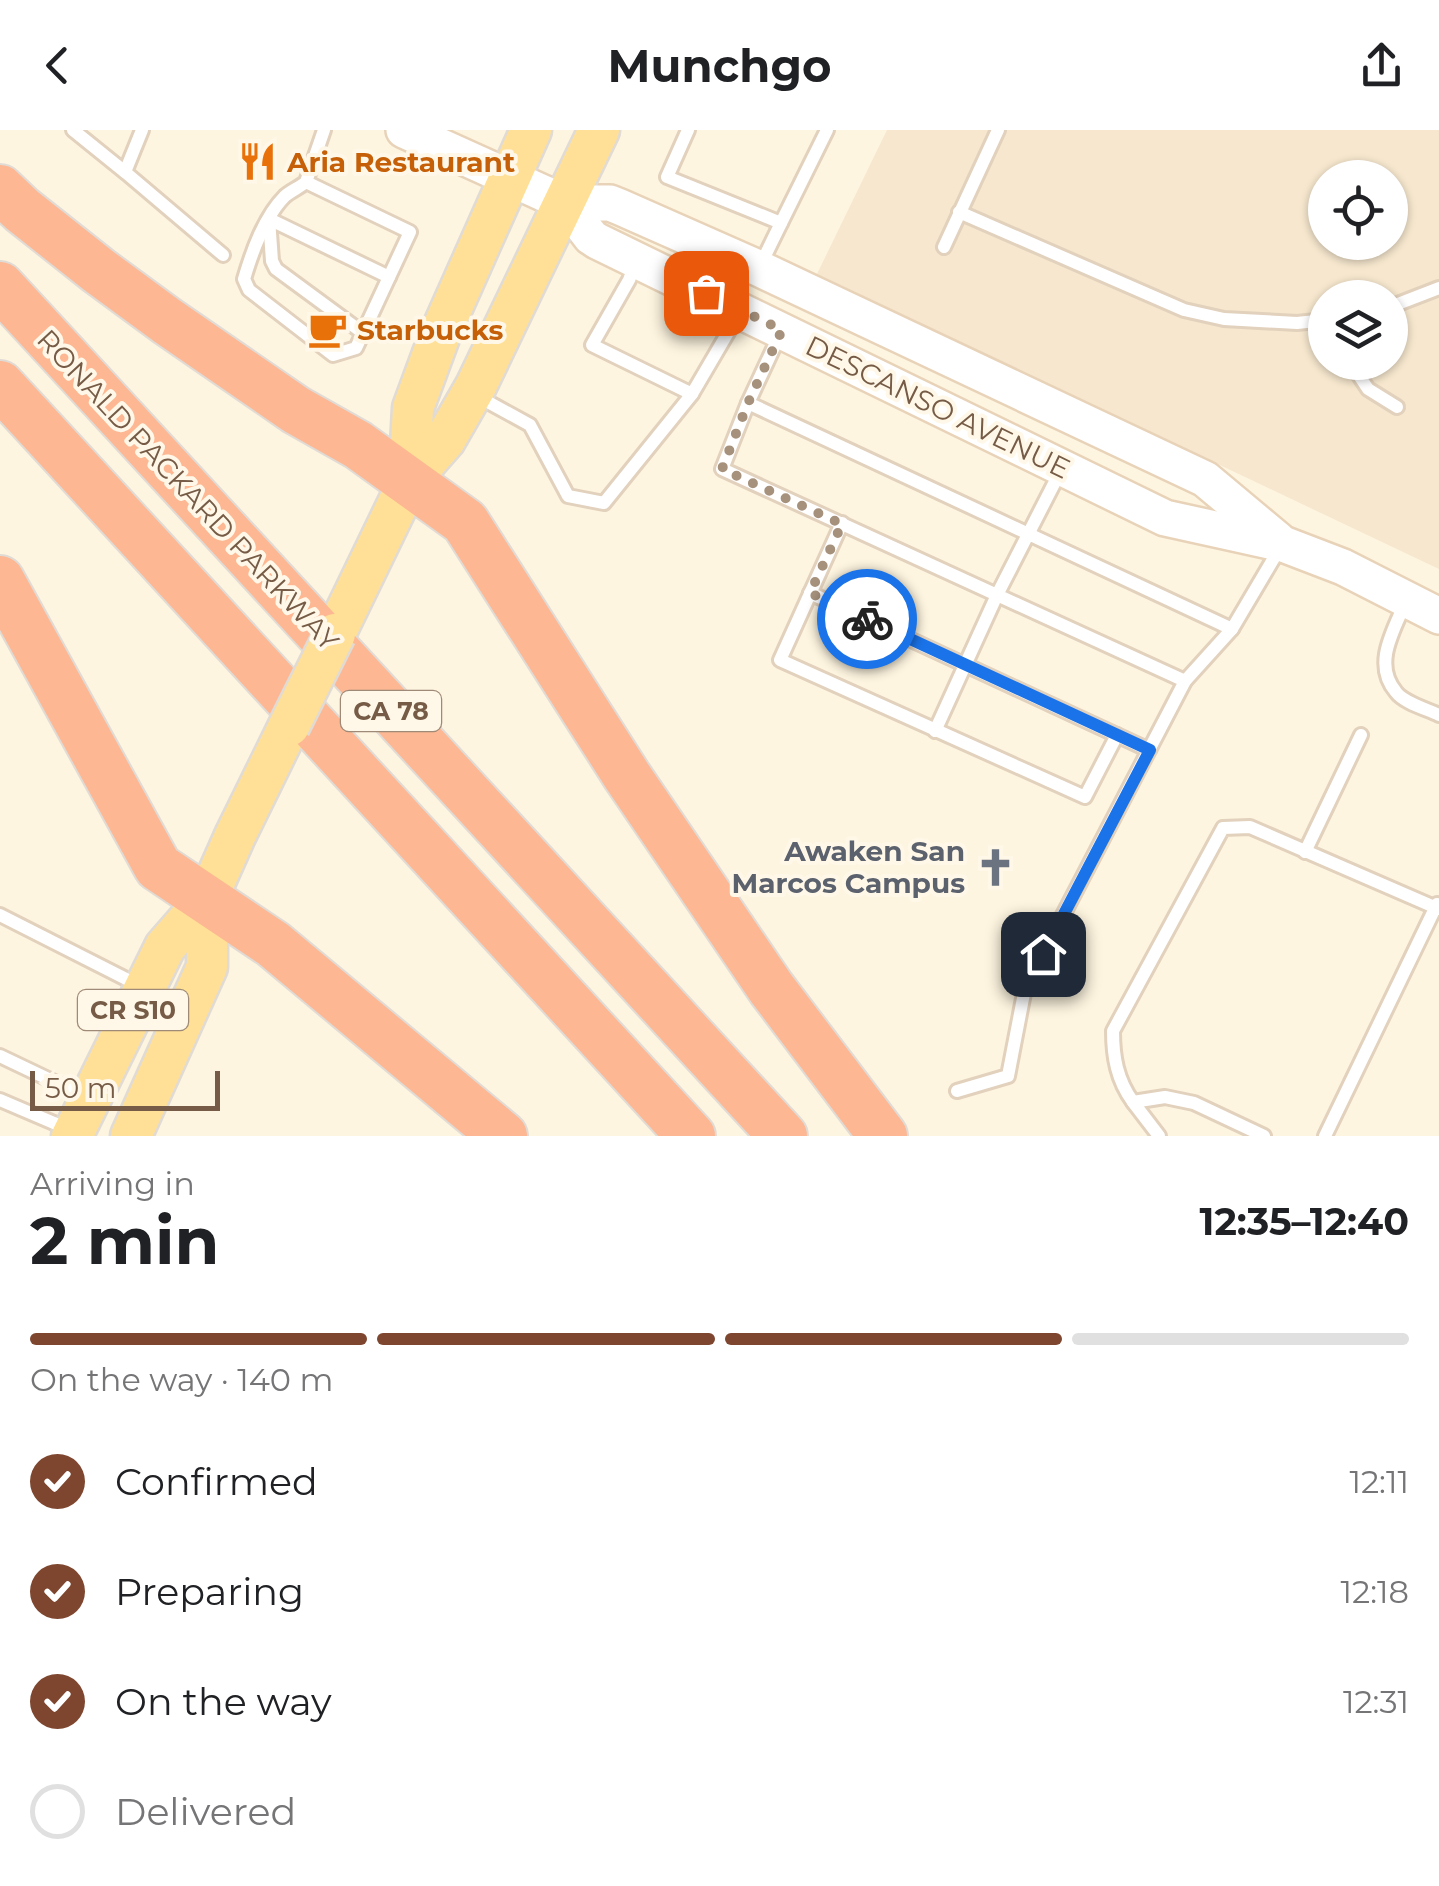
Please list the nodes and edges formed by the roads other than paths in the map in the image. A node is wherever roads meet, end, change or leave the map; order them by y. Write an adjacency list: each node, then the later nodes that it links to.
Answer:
1 (73, 130): 11 (lane)
2 (142, 130): 11 (lane)
3 (324, 130): 13 (lane)
4 (404, 130): 10 (street, DESCANSO AVENUE)
5 (531, 130): 12 (main road, CR S10)
6 (598, 130): 15 (main road, CR S10)
7 (688, 130): 18 (lane)
8 (827, 130): 18 (lane)
9 (998, 130): 16 (lane)
10 (440, 138): 12 (street, DESCANSO AVENUE)
11 (125, 172): 20 (lane)
12 (508, 178): 15 (street, DESCANSO AVENUE); 39 (main road, CR S10)
13 (306, 182): 17 (lane); 23 (lane)
14 (0, 189): 39 (highway)
15 (564, 203): 21 (street, DESCANSO AVENUE); 22 (street); 33 (main road, CR S10)
16 (959, 212): 19 (lane); 28 (lane)
17 (269, 219): 23 (lane); 30 (lane); 30 (lane)
18 (781, 223): 22 (lane)
19 (944, 246)
20 (223, 254)
21 (636, 260): 27 (street, DESCANSO AVENUE); 34 (lane)
22 (758, 268): 42 (street)
23 (389, 277): 30 (lane)
24 (0, 286): 70 (highway, RONALD PACKARD PARKWAY / CA 78)
25 (1439, 288): 26 (lane)
26 (1408, 300)
27 (741, 310): 29 (street, DESCANSO AVENUE); 34 (lane)
28 (1308, 322)
29 (782, 330): 35 (lane); 38 (street, DESCANSO AVENUE)
30 (362, 333)
31 (1362, 380): 36 (lane)
32 (0, 385): 49 (highway, CA 78)
33 (472, 394): 34 (lane); 39 (main road, CR S10)
34 (692, 394)
35 (748, 403): 40 (lane); 41 (lane)
36 (1396, 407)
37 (0, 422): 49 (highway)
38 (1062, 467): 41 (lane); 42 (street, DESCANSO AVENUE)
39 (409, 482): 58 (main road, CR S10, bridge); 71 (highway)
40 (842, 524): 44 (lane); 45 (lane)
41 (1027, 533): 45 (lane); 48 (lane)
42 (1283, 544): 46 (street, DESCANSO AVENUE); 48 (lane)
43 (0, 580): 58 (highway)
44 (810, 593): 50 (lane); 53 (lane)
45 (997, 595): 50 (lane); 51 (lane)
46 (1406, 601): 47 (street, DESCANSO AVENUE); 52 (lane)
47 (1439, 616)
48 (1232, 628): 51 (lane)
49 (240, 646): 69 (highway, CA 78)
50 (964, 664): 53 (lane); 54 (lane)
51 (1185, 681): 56 (lane)
52 (1439, 715)
53 (935, 731): 54 (lane)
54 (1117, 735): 56 (lane)
55 (1361, 735): 57 (lane)
56 (1150, 750): 63 (lane)
57 (1306, 852): 59 (lane); 65 (lane)
58 (206, 899): 61 (main road, CR S10); 67 (main road, CR S10); 68 (highway)
59 (1438, 906): 74 (lane)
60 (0, 915): 61 (lane)
61 (144, 988): 66 (main road, CR S10)
62 (0, 1056): 66 (lane)
63 (957, 1090)
64 (0, 1100): 66 (lane)
65 (1132, 1102): 72 (lane); 73 (lane)
66 (79, 1122)
67 (131, 1136)
68 (503, 1136)
69 (691, 1136)
70 (783, 1136)
71 (883, 1136)
72 (1159, 1136)
73 (1264, 1136)
74 (1325, 1136)

